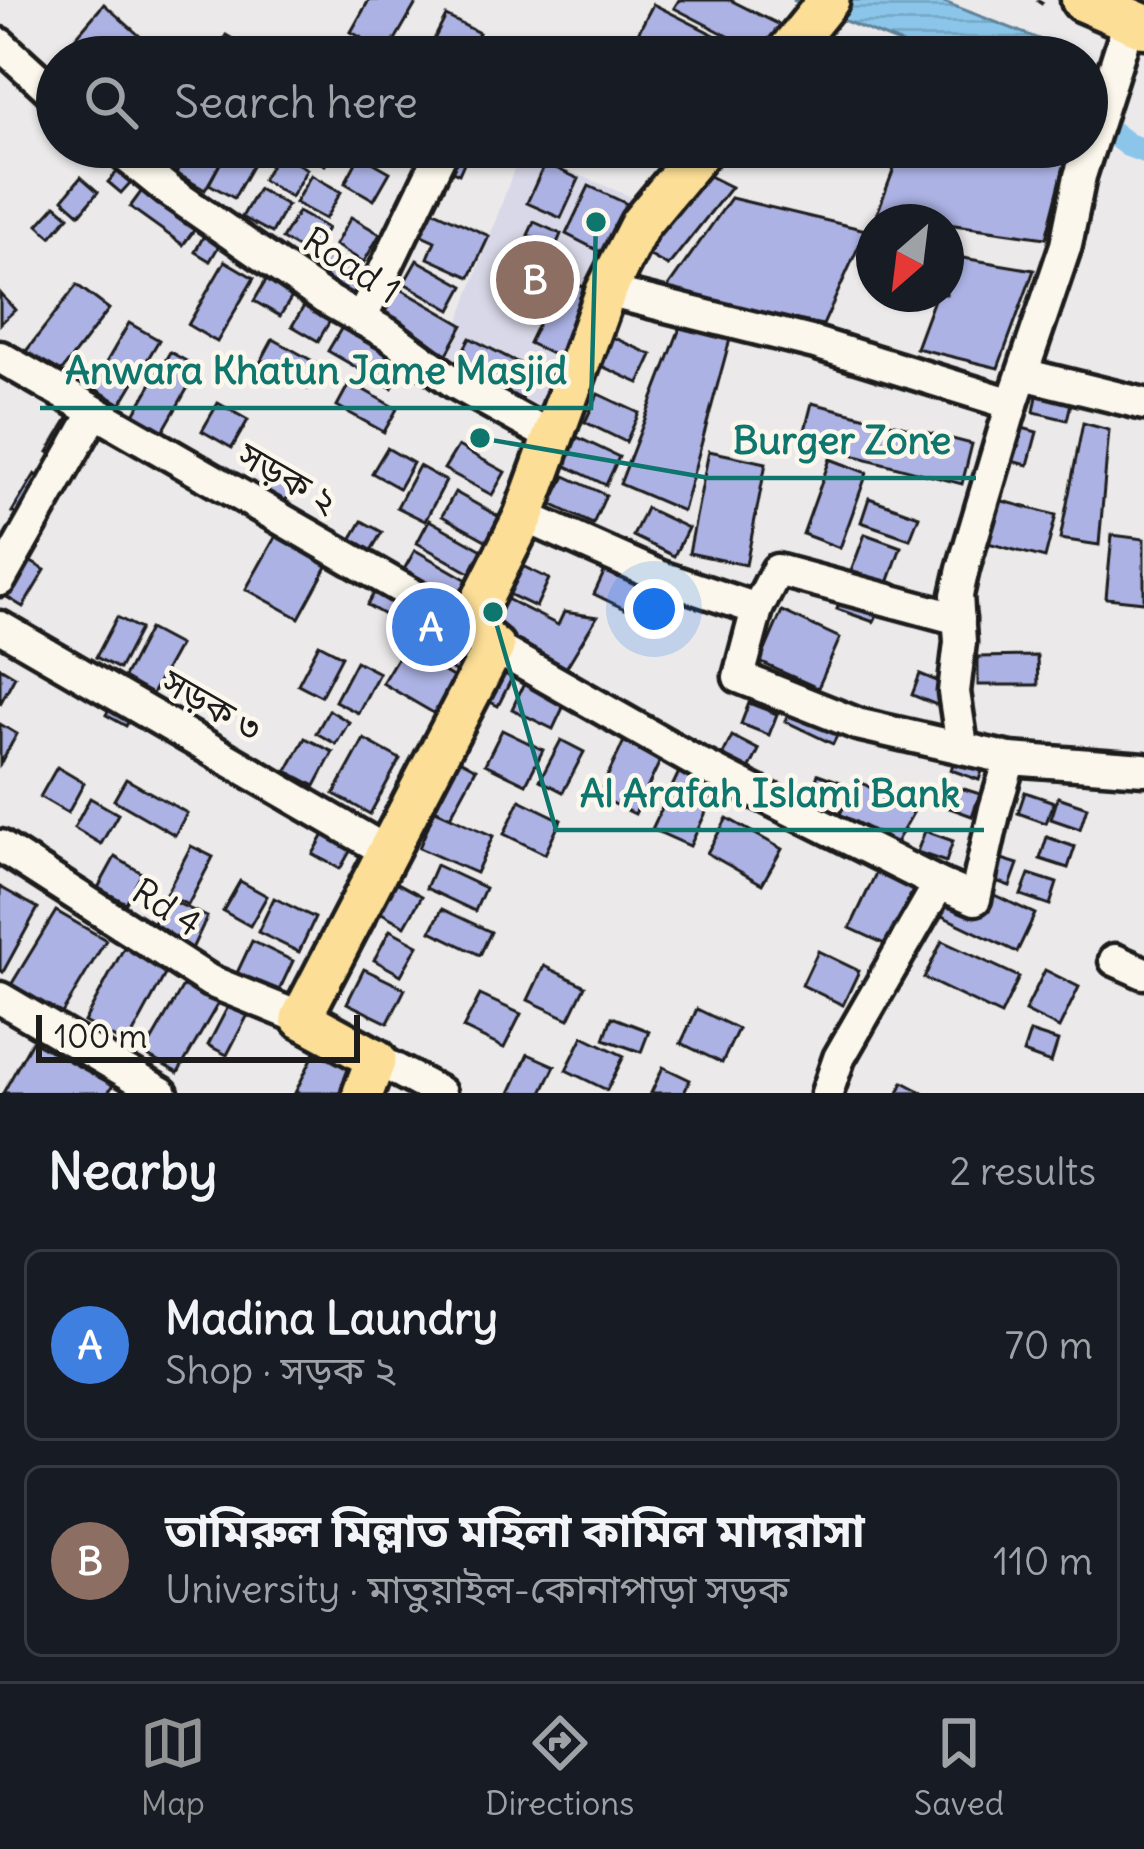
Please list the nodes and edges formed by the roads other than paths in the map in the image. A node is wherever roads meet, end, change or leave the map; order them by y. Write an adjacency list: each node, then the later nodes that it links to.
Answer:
1 (1055, 1): 2 (highway)
2 (1137, 22): 5 (street)
3 (0, 44): 4 (street)
4 (36, 77)
5 (1108, 99)
6 (141, 168): 11 (street, Road 1)
7 (434, 168): 11 (street)
8 (687, 168): 10 (main road)
9 (1082, 168): 13 (street)
10 (606, 291): 14 (street); 17 (main road)
11 (361, 319): 17 (street, Road 1)
12 (0, 357): 16 (street, সড়ক ২)
13 (1023, 374): 14 (street); 15 (street)
14 (1012, 404): 21 (street)
15 (1144, 404)
16 (95, 412): 19 (street); 23 (street, সড়ক ২)
17 (554, 438): 18 (main road)
18 (524, 516): 20 (street); 23 (main road)
19 (0, 580)
20 (757, 609): 21 (street); 24 (street)
21 (959, 619): 24 (street)
22 (0, 627): 28 (street, সড়ক ৩)
23 (484, 639): 28 (main road); 29 (street, সড়ক ২)
24 (962, 746): 25 (street)
25 (1010, 759): 26 (street); 29 (street)
26 (1144, 770)
27 (0, 846): 33 (street, Rd 4)
28 (386, 851): 33 (main road)
29 (939, 884): 38 (street)
30 (1115, 960): 31 (street)
31 (1144, 974)
32 (0, 998): 35 (street)
33 (301, 1018): 34 (main road)
34 (370, 1076): 37 (street)
35 (124, 1084): 36 (street)
36 (162, 1093)
37 (440, 1093)
38 (827, 1093)

